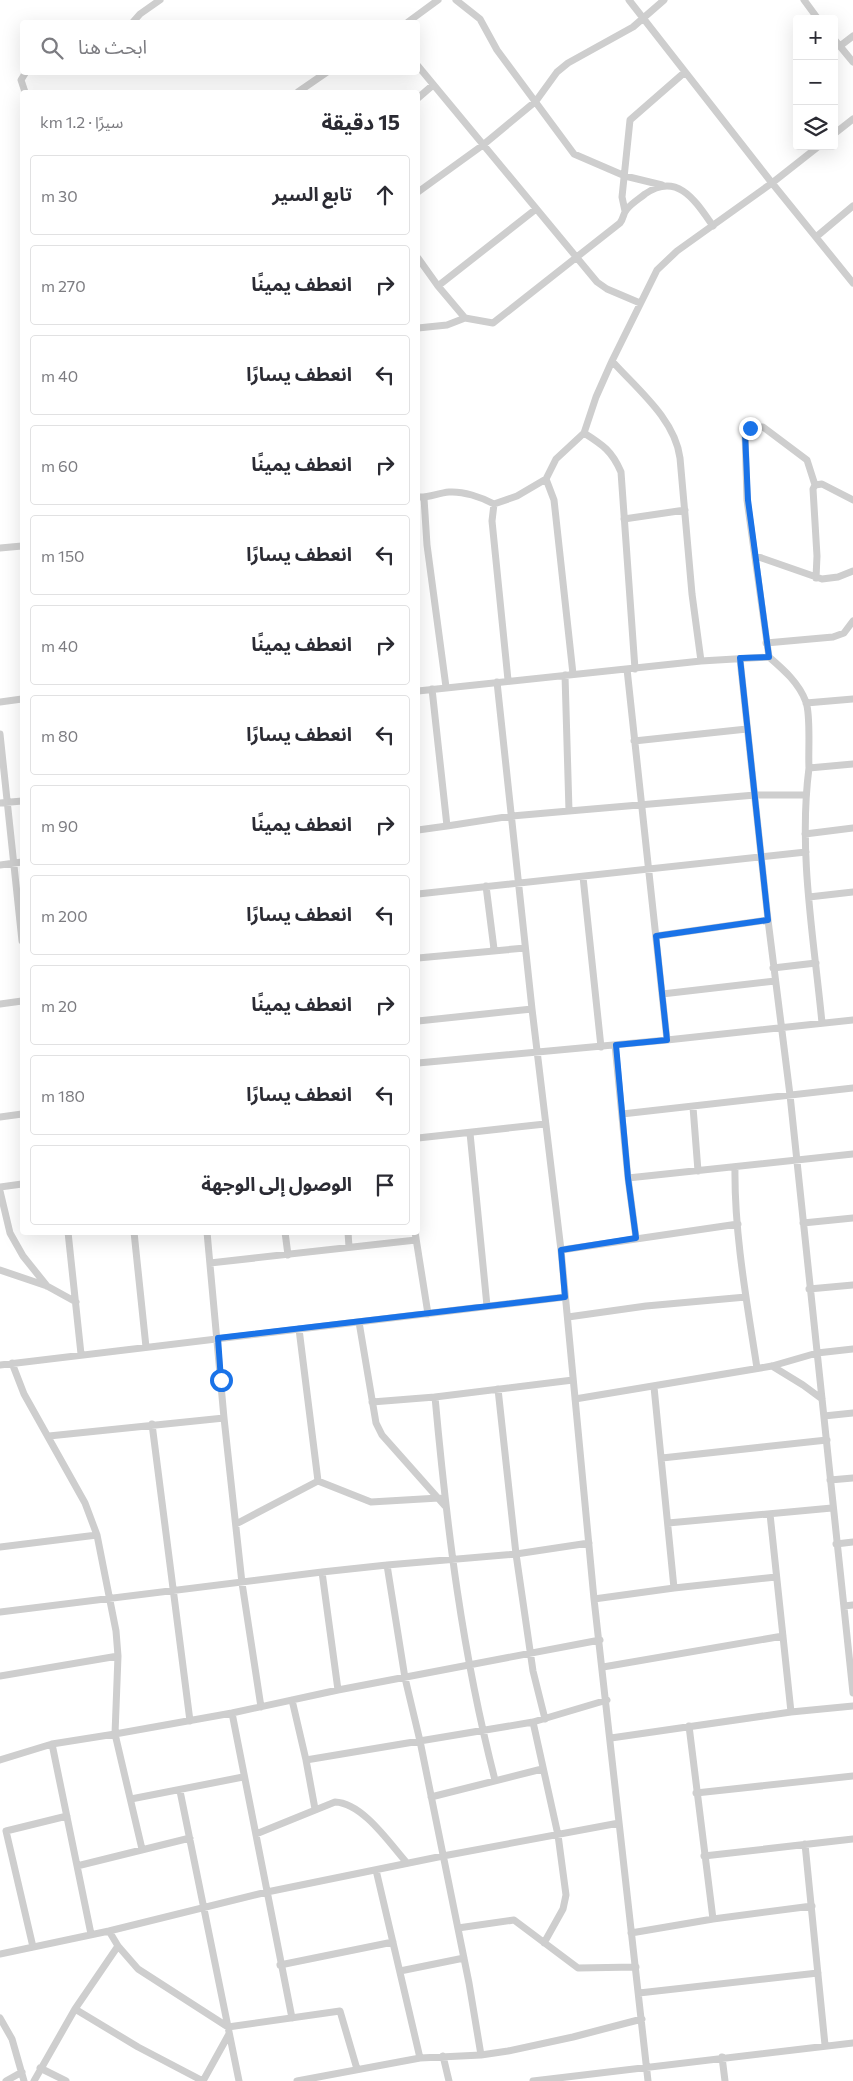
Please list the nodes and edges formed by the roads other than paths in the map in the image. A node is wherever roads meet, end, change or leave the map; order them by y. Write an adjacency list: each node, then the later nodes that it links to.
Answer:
1 (160, 0): 9 (street)
2 (438, 0): 10 (street)
3 (456, 0): 23 (street)
4 (629, 0): 8 (street)
5 (664, 0): 8 (street)
6 (804, 0): 7 (street)
7 (815, 15)
8 (643, 18): 16 (street); 23 (street)
9 (135, 20)
10 (411, 20)
11 (853, 36): 13 (street)
12 (838, 44): 13 (street)
13 (840, 46): 14 (street)
14 (853, 62)
15 (420, 69): 19 (street)
16 (686, 72): 28 (street); 29 (street)
17 (24, 75): 20 (street)
18 (323, 75): 21 (street)
19 (433, 85): 22 (street); 26 (street)
20 (24, 90)
21 (301, 90)
22 (420, 96)
23 (534, 102): 26 (street); 28 (street)
24 (853, 119): 25 (street)
25 (838, 131)
26 (483, 145): 31 (street); 33 (street)
27 (814, 150): 29 (street)
28 (625, 176): 30 (street); 34 (street)
29 (772, 183): 35 (street); 36 (street)
30 (663, 185): 34 (street); 35 (street)
31 (420, 191)
32 (853, 206): 36 (street)
33 (536, 209): 37 (street); 40 (street)
34 (625, 211): 37 (street)
35 (713, 226): 41 (street)
36 (816, 237): 39 (street)
37 (576, 259): 41 (street); 42 (street)
38 (420, 261): 40 (street)
39 (853, 283)
40 (438, 286): 42 (street)
41 (640, 304): 44 (street)
42 (465, 318): 43 (street)
43 (420, 328)
44 (612, 362): 45 (street); 51 (street)
45 (584, 433): 46 (street); 52 (street)
46 (546, 478): 50 (street); 65 (street)
47 (815, 485): 49 (street); 55 (street); 57 (street)
48 (421, 497): 50 (street); 69 (street)
49 (853, 500)
50 (494, 504): 67 (street)
51 (685, 510): 52 (street); 62 (street)
52 (624, 519): 64 (street)
53 (20, 546): 54 (street)
54 (0, 548)
55 (756, 556): 57 (street); 59 (street)
56 (853, 571): 57 (street)
57 (816, 578)
58 (853, 621): 59 (street)
59 (766, 643): 60 (street)
60 (769, 657): 61 (street); 75 (street)
61 (740, 658): 62 (street); 76 (street)
62 (701, 661): 64 (street)
63 (627, 669): 64 (street); 65 (street); 78 (street)
64 (635, 669)
65 (574, 674): 66 (street)
66 (565, 675): 67 (street); 86 (street)
67 (508, 680): 68 (street)
68 (497, 682): 69 (street); 87 (street)
69 (446, 687): 70 (street)
70 (432, 689): 71 (street); 88 (street)
71 (420, 691)
72 (20, 698): 74 (street)
73 (853, 699): 75 (street)
74 (0, 702)
75 (806, 703): 80 (street)
76 (747, 729): 78 (street); 81 (street)
77 (0, 734): 84 (street)
78 (634, 741): 85 (street)
79 (853, 764): 80 (street)
80 (809, 768): 82 (street)
81 (755, 794): 82 (street); 85 (street); 93 (street)
82 (805, 795): 91 (street)
83 (20, 801): 84 (street)
84 (4, 803): 94 (street)
85 (640, 804): 86 (street); 96 (street)
86 (569, 811): 87 (street)
87 (512, 816): 88 (street); 98 (street)
88 (448, 826): 90 (street)
89 (853, 828): 91 (street)
90 (420, 830)
91 (805, 834): 92 (street)
92 (806, 852): 93 (street); 103 (street)
93 (761, 857): 96 (street); 104 (street)
94 (19, 862): 95 (street); 100 (street)
95 (0, 864)
96 (649, 869): 97 (street); 105 (street)
97 (584, 877): 98 (street); 122 (street)
98 (519, 882): 99 (street); 106 (street)
99 (486, 886): 102 (street); 107 (street)
100 (20, 888)
101 (853, 892): 103 (street)
102 (420, 894)
103 (809, 897): 109 (street)
104 (768, 920): 105 (street); 110 (street)
105 (656, 936): 112 (street)
106 (526, 948): 107 (street); 115 (street)
107 (494, 949): 108 (street)
108 (420, 958)
109 (816, 963): 110 (street); 118 (street)
110 (773, 968): 111 (street)
111 (775, 981): 112 (street); 119 (street)
112 (662, 994): 120 (street)
113 (20, 1001): 114 (street)
114 (0, 1004)
115 (532, 1010): 117 (street); 123 (street)
116 (853, 1020): 118 (street)
117 (420, 1021)
118 (822, 1023): 119 (street)
119 (781, 1027): 120 (street); 126 (street)
120 (667, 1040): 121 (street)
121 (616, 1045): 122 (street); 129 (street)
122 (601, 1047): 123 (street)
123 (537, 1052): 124 (street); 131 (street)
124 (420, 1063)
125 (853, 1088): 126 (street)
126 (790, 1095): 127 (street); 135 (street)
127 (693, 1107): 129 (street); 137 (street)
128 (20, 1114): 130 (street)
129 (622, 1114): 138 (street)
130 (0, 1117)
131 (545, 1124): 132 (street); 153 (street)
132 (470, 1134): 133 (street); 163 (street)
133 (420, 1138)
134 (853, 1154): 135 (street)
135 (796, 1160): 136 (street); 143 (street)
136 (735, 1167): 137 (street); 144 (street)
137 (698, 1171): 138 (street)
138 (628, 1178): 151 (street)
139 (20, 1184): 140 (street)
140 (0, 1187)
141 (0, 1191): 158 (street)
142 (853, 1218): 143 (street)
143 (803, 1223): 159 (street)
144 (738, 1224): 151 (street); 161 (street)
145 (68, 1235): 162 (street)
146 (134, 1235): 169 (street)
147 (207, 1235): 155 (street)
148 (285, 1235): 154 (street)
149 (348, 1235): 152 (street)
150 (416, 1236): 152 (street); 164 (street)
151 (636, 1238): 153 (street)
152 (349, 1247): 154 (street)
153 (561, 1250): 160 (street)
154 (288, 1255): 155 (street)
155 (210, 1263): 168 (street)
156 (0, 1270): 158 (street)
157 (853, 1285): 159 (street)
158 (47, 1286): 162 (street)
159 (809, 1288): 171 (street)
160 (565, 1297): 163 (street); 165 (street)
161 (746, 1297): 165 (street); 176 (street)
162 (76, 1302): 172 (street)
163 (487, 1306): 164 (street)
164 (428, 1314): 166 (street)
165 (568, 1317): 177 (street)
166 (359, 1322): 167 (street); 183 (street)
167 (299, 1329): 168 (street); 193 (street)
168 (218, 1338): 169 (street); 186 (street)
169 (146, 1346): 172 (street)
170 (853, 1349): 171 (street)
171 (816, 1353): 175 (street); 182 (street)
172 (81, 1354): 174 (street)
173 (0, 1364): 174 (street)
174 (12, 1364): 188 (street)
175 (772, 1366): 176 (street); 182 (street)
176 (758, 1368): 178 (street)
177 (573, 1380): 179 (street); 181 (street)
178 (654, 1387): 181 (street); 190 (street)
179 (498, 1389): 180 (street); 205 (street)
180 (435, 1397): 183 (street); 195 (street)
181 (574, 1399): 202 (street)
182 (822, 1399): 185 (street)
183 (372, 1402): 194 (street)
184 (853, 1413): 185 (street)
185 (824, 1416): 189 (street)
186 (224, 1418): 187 (street); 199 (street)
187 (152, 1424): 188 (street); 212 (street)
188 (49, 1436): 200 (street)
189 (827, 1440): 190 (street); 192 (street)
190 (662, 1458): 198 (street)
191 (853, 1478): 192 (street)
192 (830, 1480): 196 (street)
193 (318, 1481): 194 (street); 199 (street)
194 (439, 1498): 195 (street)
195 (445, 1506): 206 (street)
196 (832, 1508): 197 (street); 203 (street)
197 (770, 1514): 198 (street); 209 (street)
198 (668, 1523): 211 (street)
199 (236, 1524): 210 (street)
200 (97, 1535): 204 (street); 213 (street)
201 (853, 1542): 203 (street)
202 (589, 1543): 205 (street); 214 (street)
203 (836, 1544): 216 (street)
204 (0, 1547)
205 (516, 1554): 206 (street); 220 (street)
206 (452, 1559): 207 (street); 222 (street)
207 (387, 1564): 208 (street); 226 (street)
208 (322, 1572): 210 (street); 227 (street)
209 (776, 1577): 211 (street); 218 (street)
210 (242, 1583): 212 (street); 232 (street)
211 (674, 1588): 214 (street)
212 (173, 1591): 213 (street); 236 (street)
213 (110, 1599): 217 (street); 221 (street)
214 (594, 1600): 219 (street)
215 (853, 1605): 216 (street)
216 (844, 1606): 224 (street)
217 (0, 1612)
218 (783, 1636): 223 (street); 233 (street)
219 (600, 1640): 220 (street); 223 (street)
220 (531, 1652): 222 (street); 235 (street)
221 (118, 1656): 225 (street); 240 (street)
222 (468, 1665): 226 (street); 239 (street)
223 (603, 1667): 230 (street)
224 (852, 1672): 228 (street)
225 (0, 1676)
226 (405, 1678): 227 (street); 242 (street)
227 (338, 1690): 229 (street)
228 (853, 1693)
229 (292, 1700): 232 (street); 245 (street)
230 (607, 1700): 235 (street); 241 (street)
231 (853, 1706): 233 (street)
232 (261, 1707): 234 (street)
233 (791, 1712): 238 (street)
234 (232, 1713): 236 (street); 248 (street)
235 (544, 1719): 237 (street)
236 (190, 1721): 240 (street)
237 (534, 1722): 239 (street); 246 (street)
238 (689, 1726): 241 (street); 251 (street)
239 (483, 1732): 242 (street); 249 (street)
240 (115, 1734): 243 (street); 253 (street)
241 (611, 1738): 256 (street)
242 (420, 1742): 245 (street); 252 (street)
243 (52, 1744): 244 (street); 255 (street)
244 (0, 1760)
245 (306, 1760): 254 (street)
246 (542, 1768): 249 (street); 259 (street)
247 (853, 1776): 251 (street)
248 (243, 1777): 250 (street); 258 (street)
249 (495, 1780): 252 (street)
250 (180, 1791): 253 (street); 260 (street)
251 (696, 1793): 265 (street)
252 (431, 1797): 264 (street)
253 (131, 1799): 263 (street)
254 (315, 1809): 258 (street); 266 (street)
255 (67, 1816): 257 (street); 267 (street)
256 (619, 1823): 259 (street); 275 (street)
257 (3, 1832): 280 (street)
258 (256, 1834): 269 (street)
259 (558, 1835): 264 (street); 278 (street)
260 (190, 1838): 263 (street); 271 (street)
261 (853, 1840): 262 (street)
262 (805, 1844): 265 (street); 270 (street)
263 (142, 1849): 267 (street)
264 (443, 1856): 266 (street); 273 (street)
265 (704, 1856): 272 (street)
266 (408, 1864): 268 (street)
267 (77, 1866): 276 (street)
268 (376, 1870): 269 (street); 277 (street)
269 (267, 1892): 271 (street); 283 (street)
270 (812, 1906): 272 (street); 286 (street)
271 (203, 1907): 274 (street); 292 (street)
272 (712, 1919): 275 (street)
273 (458, 1928): 278 (street); 282 (street)
274 (109, 1931): 276 (street); 279 (street)
275 (631, 1933): 284 (street)
276 (91, 1934): 280 (street)
277 (393, 1942): 283 (street); 285 (street)
278 (544, 1943): 284 (street)
279 (118, 1946): 288 (street); 292 (street)
280 (33, 1947): 281 (street)
281 (0, 1954)
282 (464, 1958): 285 (street); 295 (street)
283 (280, 1965): 290 (street)
284 (636, 1967): 287 (street)
285 (400, 1971): 298 (street)
286 (818, 1973): 287 (street); 294 (street)
287 (639, 1993): 291 (street)
288 (75, 2009): 300 (street); 308 (street)
289 (0, 2018): 302 (street)
290 (292, 2018): 292 (street); 301 (street)
291 (642, 2019): 295 (street); 299 (street)
292 (229, 2030): 308 (street); 309 (street)
293 (853, 2043): 294 (street)
294 (825, 2045): 297 (street)
295 (481, 2055): 296 (street)
296 (443, 2056): 298 (street); 311 (street)
297 (722, 2057): 299 (street); 314 (street)
298 (420, 2058): 301 (street)
299 (646, 2066): 312 (street); 313 (street)
300 (40, 2068): 306 (street); 307 (street)
301 (357, 2069): 303 (street)
302 (22, 2072): 304 (street); 305 (street)
303 (307, 2080): 310 (street)
304 (6, 2081)
305 (24, 2081)
306 (34, 2081)
307 (66, 2081)
308 (203, 2081)
309 (239, 2081)
310 (297, 2081)
311 (449, 2081)
312 (533, 2081)
313 (648, 2081)
314 (725, 2081)

